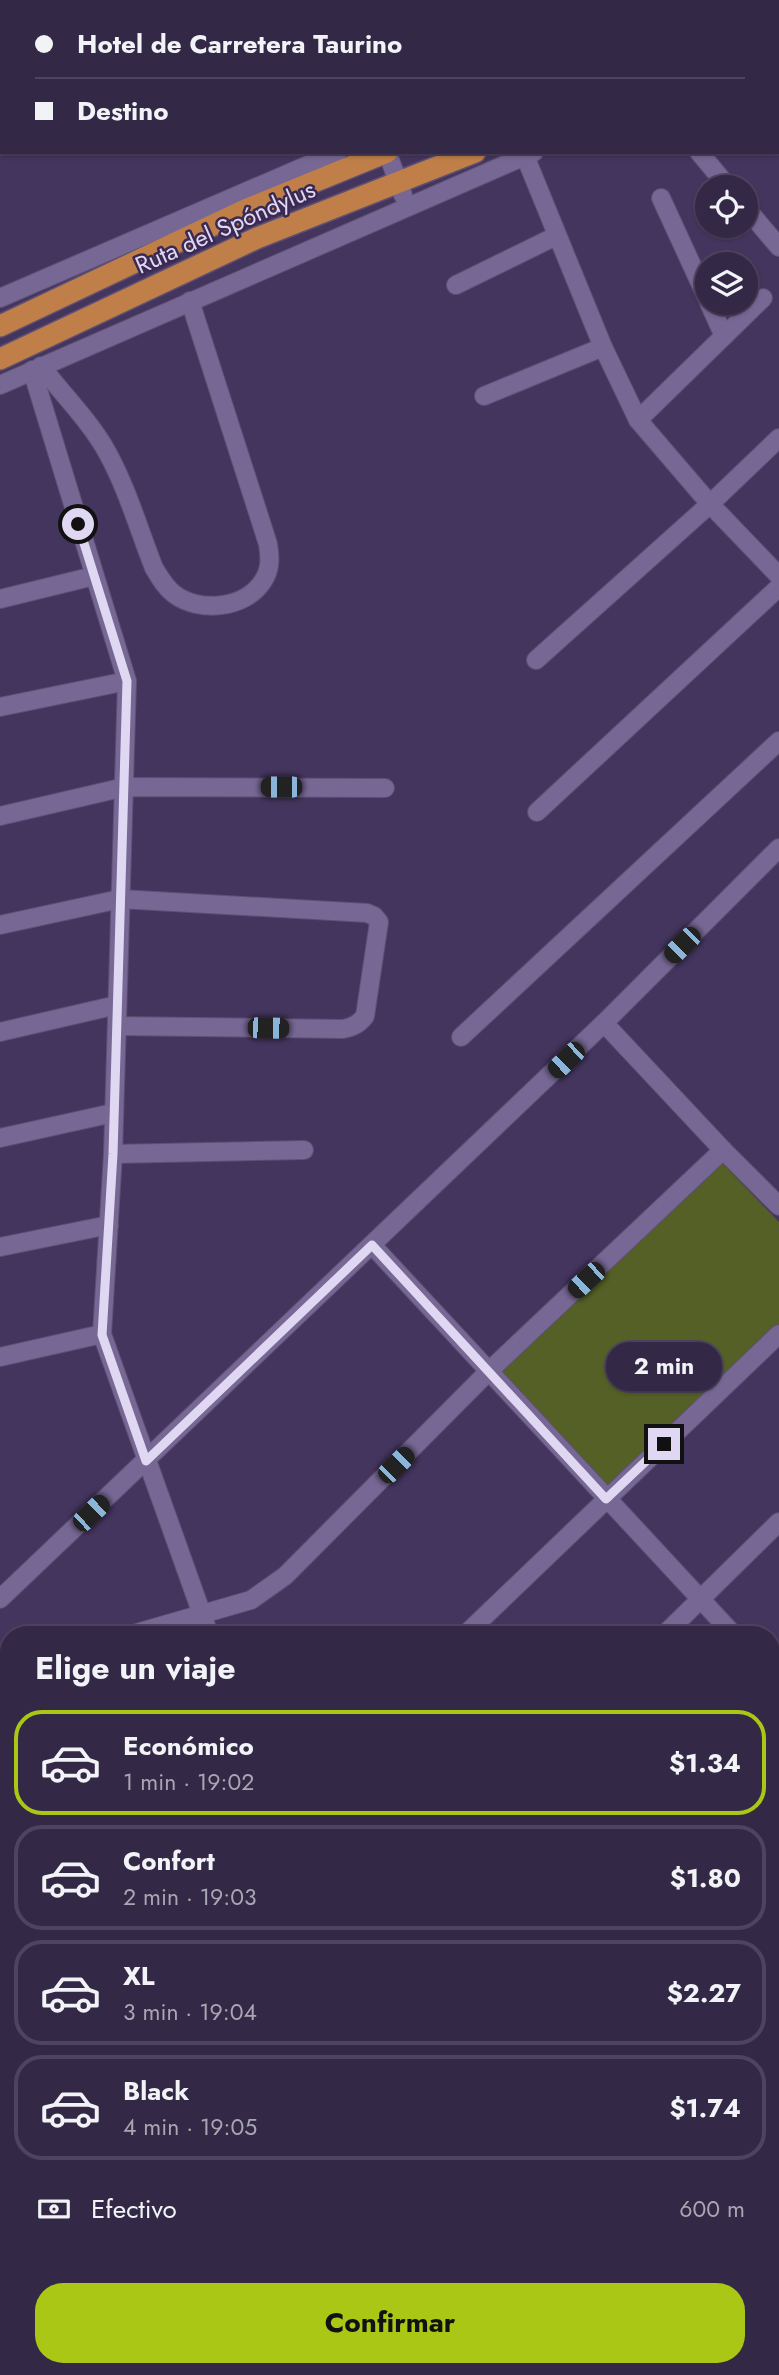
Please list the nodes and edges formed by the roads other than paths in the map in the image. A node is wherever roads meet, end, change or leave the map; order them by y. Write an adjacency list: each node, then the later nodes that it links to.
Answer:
1 (333, 154): 16 (street)
2 (382, 154): 20 (highway, Ruta del Spóndylus)
3 (388, 154): 8 (street)
4 (470, 154): 8 (highway, Ruta del Spóndylus)
5 (529, 154): 10 (street); 12 (street)
6 (701, 154): 7 (street)
7 (718, 175)
8 (398, 182): 10 (street); 23 (highway, Ruta del Spóndylus)
9 (661, 198): 14 (street)
10 (408, 205): 18 (street)
11 (758, 222): 13 (street)
12 (556, 236): 15 (street); 22 (street)
13 (779, 247)
14 (695, 273)
15 (456, 285)
16 (0, 298)
17 (763, 298): 21 (street)
18 (190, 300): 24 (street); 24 (street)
19 (714, 315): 21 (street)
20 (0, 326)
21 (724, 336): 27 (street)
22 (603, 347): 26 (street); 27 (street)
23 (0, 359)
24 (37, 368): 25 (street); 30 (street)
25 (0, 385)
26 (484, 397)
27 (638, 420): 29 (street)
28 (779, 438): 29 (street)
29 (710, 504): 31 (street); 34 (street)
30 (94, 576): 33 (street); 35 (street)
31 (779, 576)
32 (779, 587): 40 (street)
33 (0, 599)
34 (536, 660)
35 (127, 681): 36 (street); 38 (street)
36 (0, 707)
37 (779, 741): 49 (street)
38 (125, 787): 39 (street); 41 (street); 43 (street)
39 (385, 788)
40 (537, 812)
41 (0, 816)
42 (779, 848): 46 (street)
43 (120, 899): 44 (street); 45 (street); 47 (street)
44 (0, 925)
45 (117, 1005): 47 (street); 48 (street)
46 (604, 1023): 53 (street); 57 (street)
47 (117, 1026): 50 (street)
48 (0, 1032)
49 (461, 1037)
50 (113, 1113): 51 (street); 54 (street)
51 (0, 1138)
52 (304, 1150): 54 (street)
53 (723, 1150): 55 (street); 62 (street)
54 (113, 1154): 56 (street)
55 (779, 1206)
56 (109, 1225): 58 (street); 60 (street)
57 (372, 1245): 62 (street); 63 (street)
58 (0, 1247)
59 (779, 1334): 64 (street)
60 (102, 1335): 61 (street); 63 (street)
61 (0, 1357)
62 (488, 1372): 64 (street); 68 (street)
63 (146, 1461): 66 (street); 68 (street)
64 (606, 1499): 67 (street); 71 (street)
65 (779, 1522): 67 (street)
66 (0, 1599)
67 (700, 1600): 72 (street); 73 (street)
68 (202, 1614): 69 (street); 70 (street)
69 (161, 1626)
70 (206, 1626)
71 (474, 1626)
72 (673, 1626)
73 (725, 1626)

